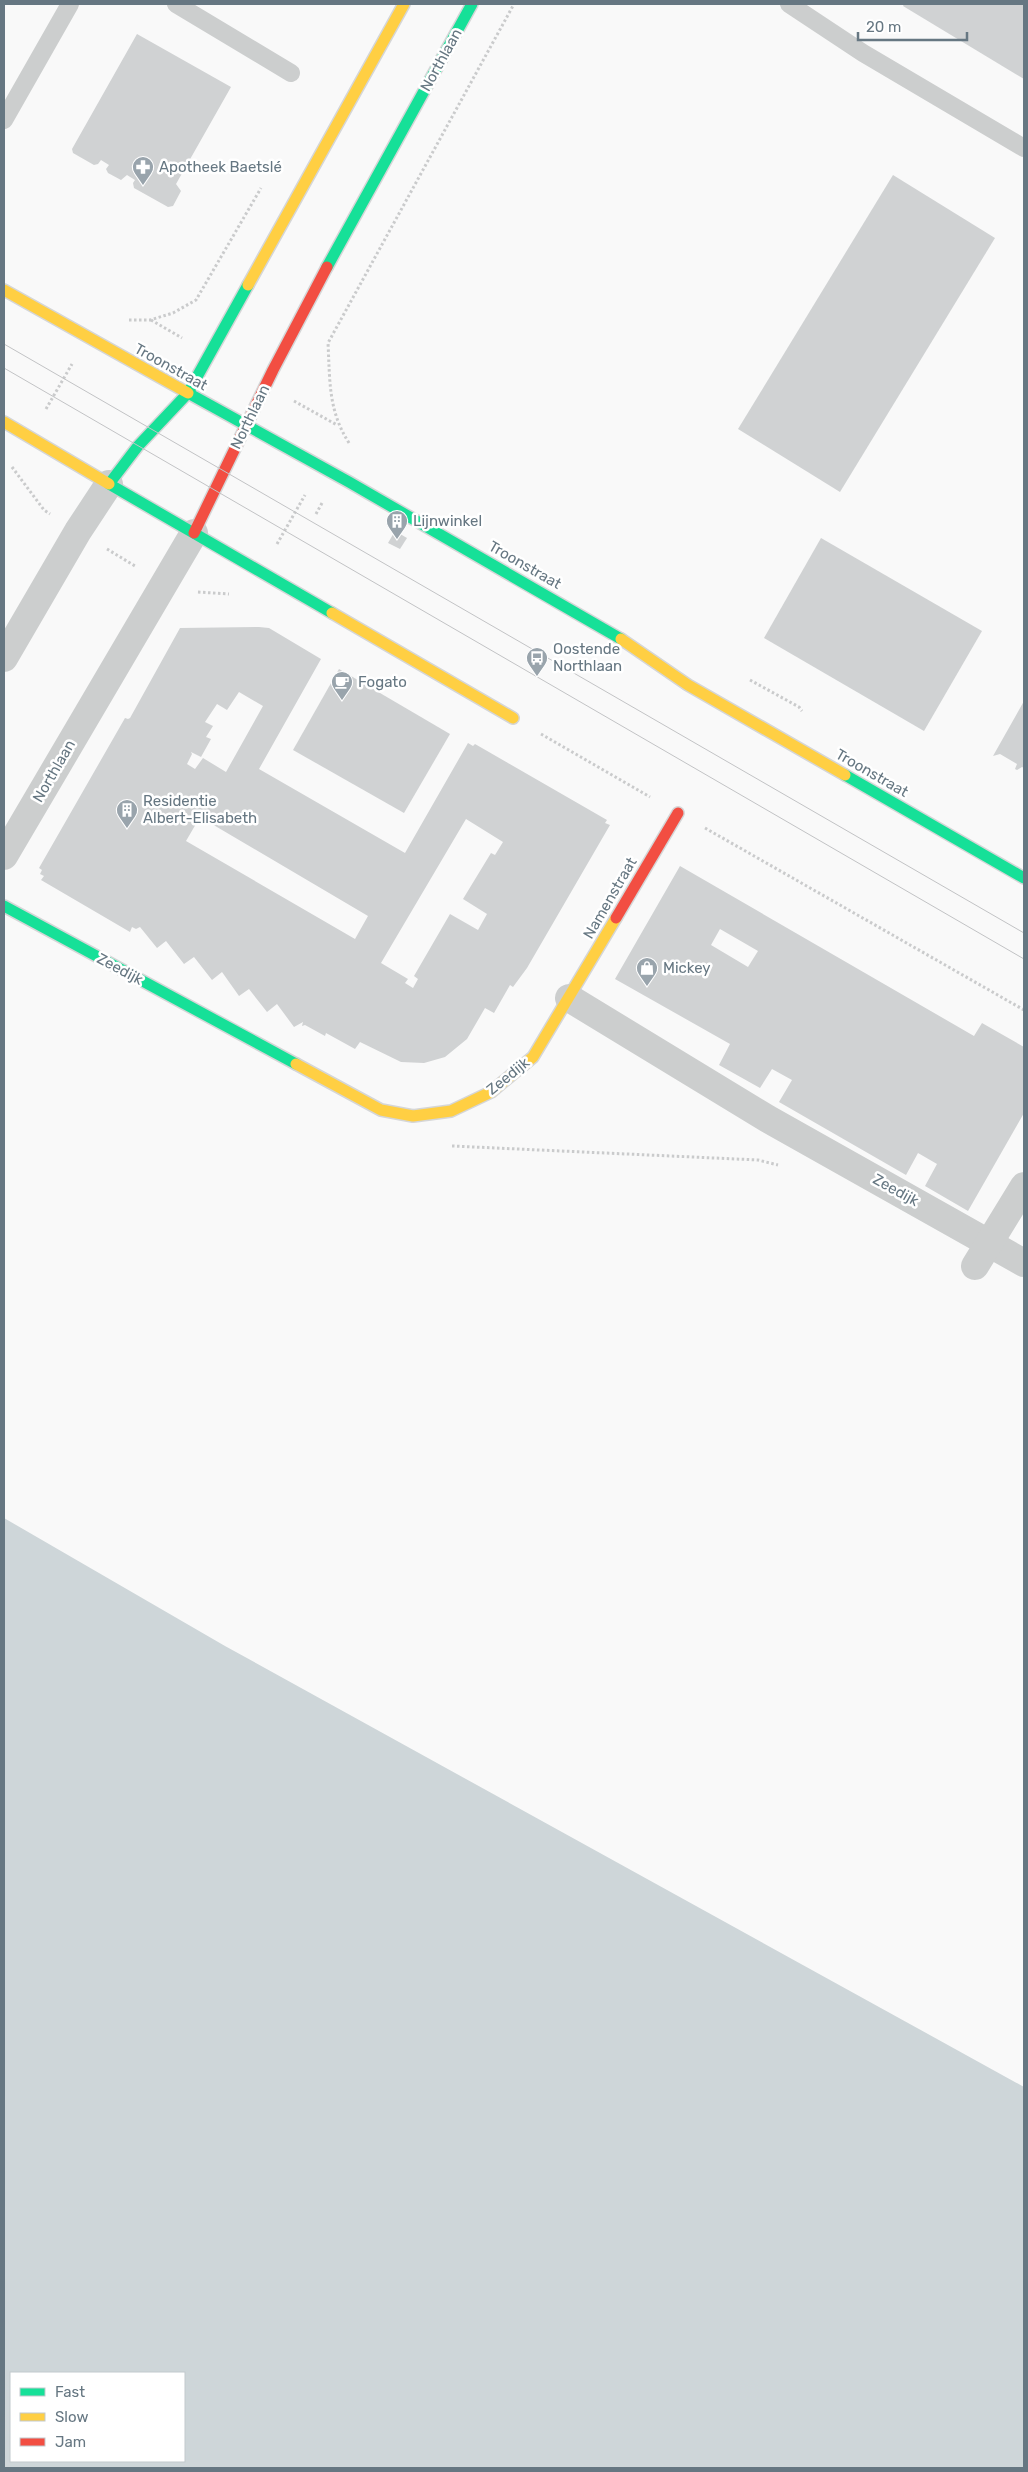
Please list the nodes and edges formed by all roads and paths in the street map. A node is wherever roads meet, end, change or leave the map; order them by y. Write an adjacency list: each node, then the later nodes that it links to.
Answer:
1 (70, 4): 8 (lane)
2 (176, 4): 7 (lane)
3 (404, 4): 14 (main road)
4 (472, 4): 16 (main road, Northlaan)
5 (514, 4): 19 (path)
6 (789, 4): 9 (lane)
7 (291, 73)
8 (7, 108)
9 (1024, 148)
10 (265, 181): 12 (path)
11 (4, 290): 13 (main road, Troonstraat)
12 (150, 320)
13 (87, 338): 14 (main road, Troonstraat); 17 (path)
14 (188, 394): 16 (main road, Troonstraat); 20 (main road)
15 (4, 422): 17 (main road)
16 (246, 426): 19 (main road, Troonstraat); 21 (main road, Northlaan)
17 (29, 437): 18 (path); 20 (main road)
18 (12, 467)
19 (321, 467): 22 (path); 28 (main road, Troonstraat)
20 (109, 484): 21 (main road); 23 (street)
21 (194, 533): 22 (main road); 26 (street, Northlaan)
22 (261, 573): 24 (main road)
23 (4, 658)
24 (513, 718): 25 (path)
25 (678, 813): 30 (main road, Namenstraat); 31 (path)
26 (13, 832): 27 (street, Northlaan)
27 (4, 856)
28 (1024, 878)
29 (4, 906): 30 (main road, Zeedijk)
30 (569, 998): 35 (street, Zeedijk)
31 (1024, 1010)
32 (451, 1146): 33 (path)
33 (784, 1166)
34 (1018, 1197): 35 (street)
35 (989, 1242): 36 (street, Zeedijk); 37 (street)
36 (1024, 1262)
37 (975, 1266)

